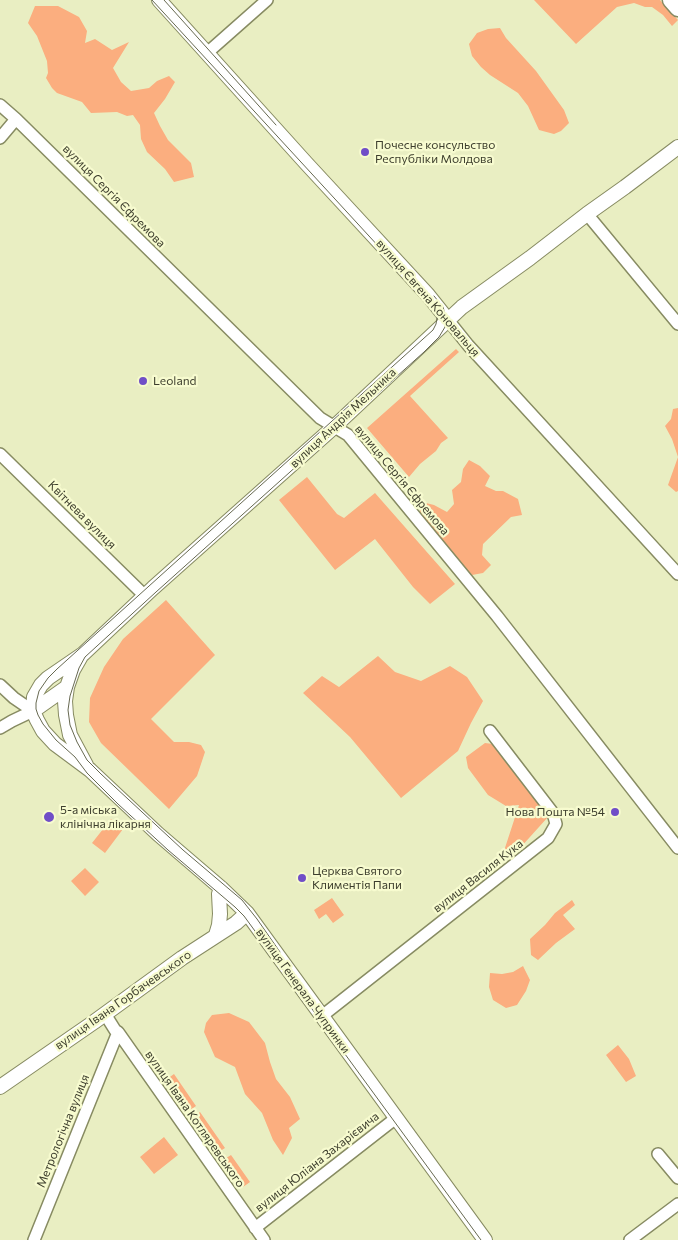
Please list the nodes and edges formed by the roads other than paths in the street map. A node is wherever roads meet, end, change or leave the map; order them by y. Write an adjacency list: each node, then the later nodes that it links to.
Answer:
1 (159, 0): 5 (street, вулиця Євгена Коновальця)
2 (267, 0): 5 (street)
3 (671, 0): 4 (main road)
4 (678, 8)
5 (207, 53): 11 (street, вулиця Євгена Коновальця)
6 (0, 105): 7 (street, вулиця Сергія Єфремова)
7 (16, 119): 8 (street); 13 (street, вулиця Сергія Єфремова)
8 (0, 138)
9 (678, 147): 10 (street, вулиця Андрія Мельника)
10 (587, 214): 11 (street, вулиця Андрія Мельника); 12 (street)
11 (448, 320): 13 (street, вулиця Андрія Мельника); 15 (street, вулиця Євгена Коновальця)
12 (678, 324)
13 (335, 426): 16 (street, вулиця Андрія Мельника); 24 (street, вулиця Сергія Єфремова)
14 (0, 454): 16 (street, Квітнева вулиця)
15 (678, 574)
16 (145, 596): 17 (street, вулиця Андрія Мельника)
17 (83, 654): 19 (street, вулиця Генерала Чупринки); 20 (street, вулиця Андрія Мельника)
18 (0, 685): 20 (street)
19 (67, 687): 20 (street); 23 (street, вулиця Генерала Чупринки)
20 (34, 711): 21 (street); 23 (street, вулиця Генерала Чупринки)
21 (0, 728)
22 (490, 731): 29 (street, вулиця Василя Кука)
23 (90, 770): 25 (street, вулиця Генерала Чупринки)
24 (678, 848)
25 (221, 888): 26 (street, вулиця Генерала Чупринки); 27 (street)
26 (247, 913): 27 (street, вулиця Івана Горбачевського); 29 (street, вулиця Генерала Чупринки)
27 (216, 935): 28 (street, вулиця Івана Горбачевського)
28 (105, 1014): 30 (street, вулиця Івана Котляревського); 31 (street, вулиця Івана Горбачевського)
29 (322, 1016): 32 (street, вулиця Генерала Чупринки)
30 (118, 1032): 36 (street, вулиця Івана Котляревського); 37 (street, Метрологічна вулиця)
31 (0, 1087)
32 (396, 1118): 36 (street, вулиця Юліана Захарієвича); 39 (street, вулиця Генерала Чупринки)
33 (658, 1154): 34 (street)
34 (678, 1178)
35 (678, 1204): 40 (street)
36 (255, 1228): 38 (street, вулиця Івана Котляревського)
37 (34, 1240)
38 (264, 1240)
39 (485, 1240)
40 (630, 1240)

